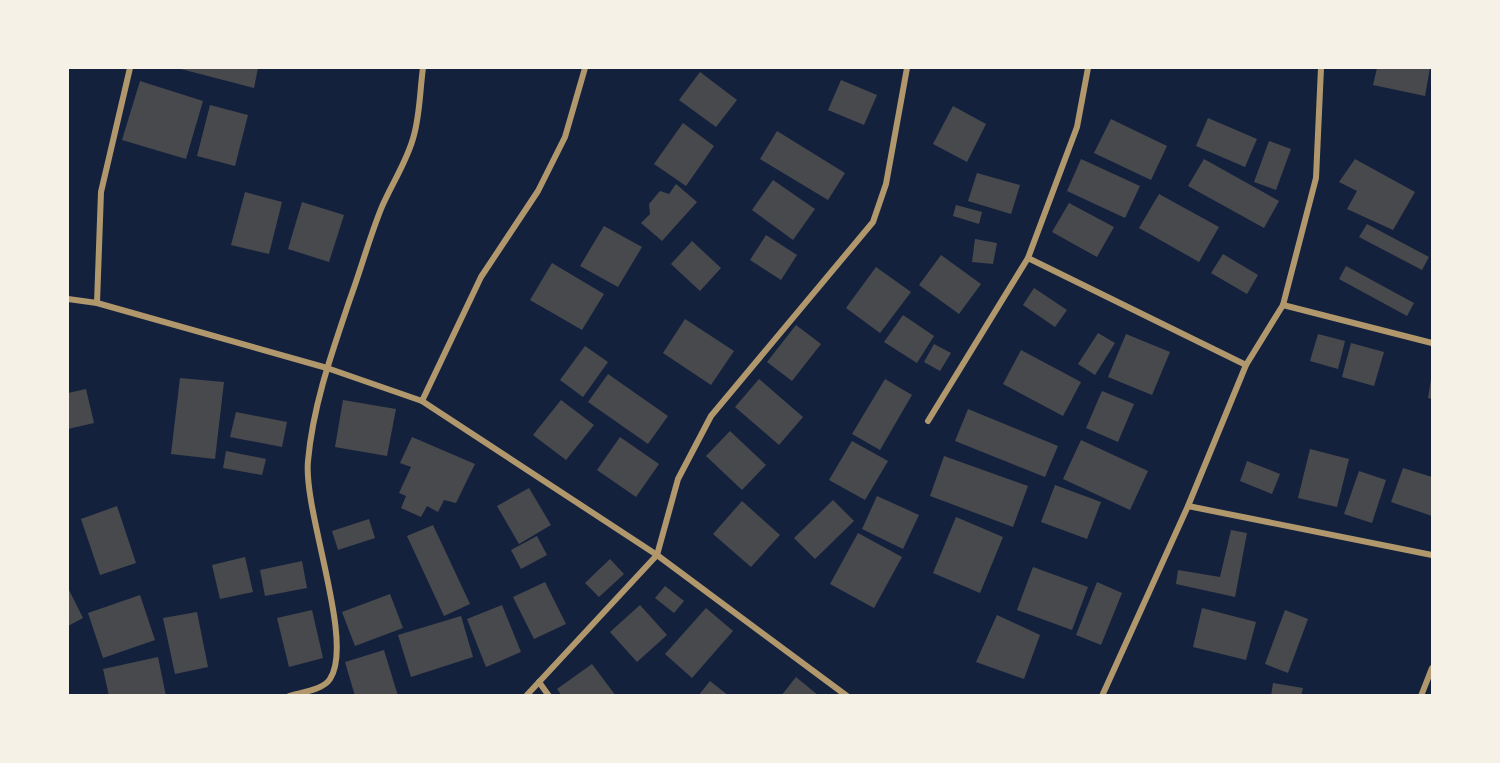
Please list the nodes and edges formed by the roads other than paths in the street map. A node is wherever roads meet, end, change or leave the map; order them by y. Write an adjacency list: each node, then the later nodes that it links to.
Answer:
1 (130, 68): 9 (street)
2 (423, 68): 13 (street)
3 (585, 68): 14 (street)
4 (907, 68): 17 (street)
5 (1088, 68): 7 (street)
6 (1322, 68): 10 (street)
7 (1028, 258): 12 (street); 15 (street)
8 (68, 299): 9 (street)
9 (97, 303): 13 (street)
10 (1283, 305): 11 (street); 12 (street)
11 (1432, 343)
12 (1246, 365): 16 (street)
13 (327, 368): 14 (street); 21 (street)
14 (422, 401): 17 (street)
15 (928, 421)
16 (1188, 507): 18 (street); 25 (street)
17 (657, 555): 20 (street); 24 (street)
18 (1432, 555)
19 (1432, 668): 26 (street)
20 (539, 682): 22 (street); 23 (street)
21 (289, 696)
22 (526, 696)
23 (549, 696)
24 (847, 696)
25 (1102, 696)
26 (1421, 696)

